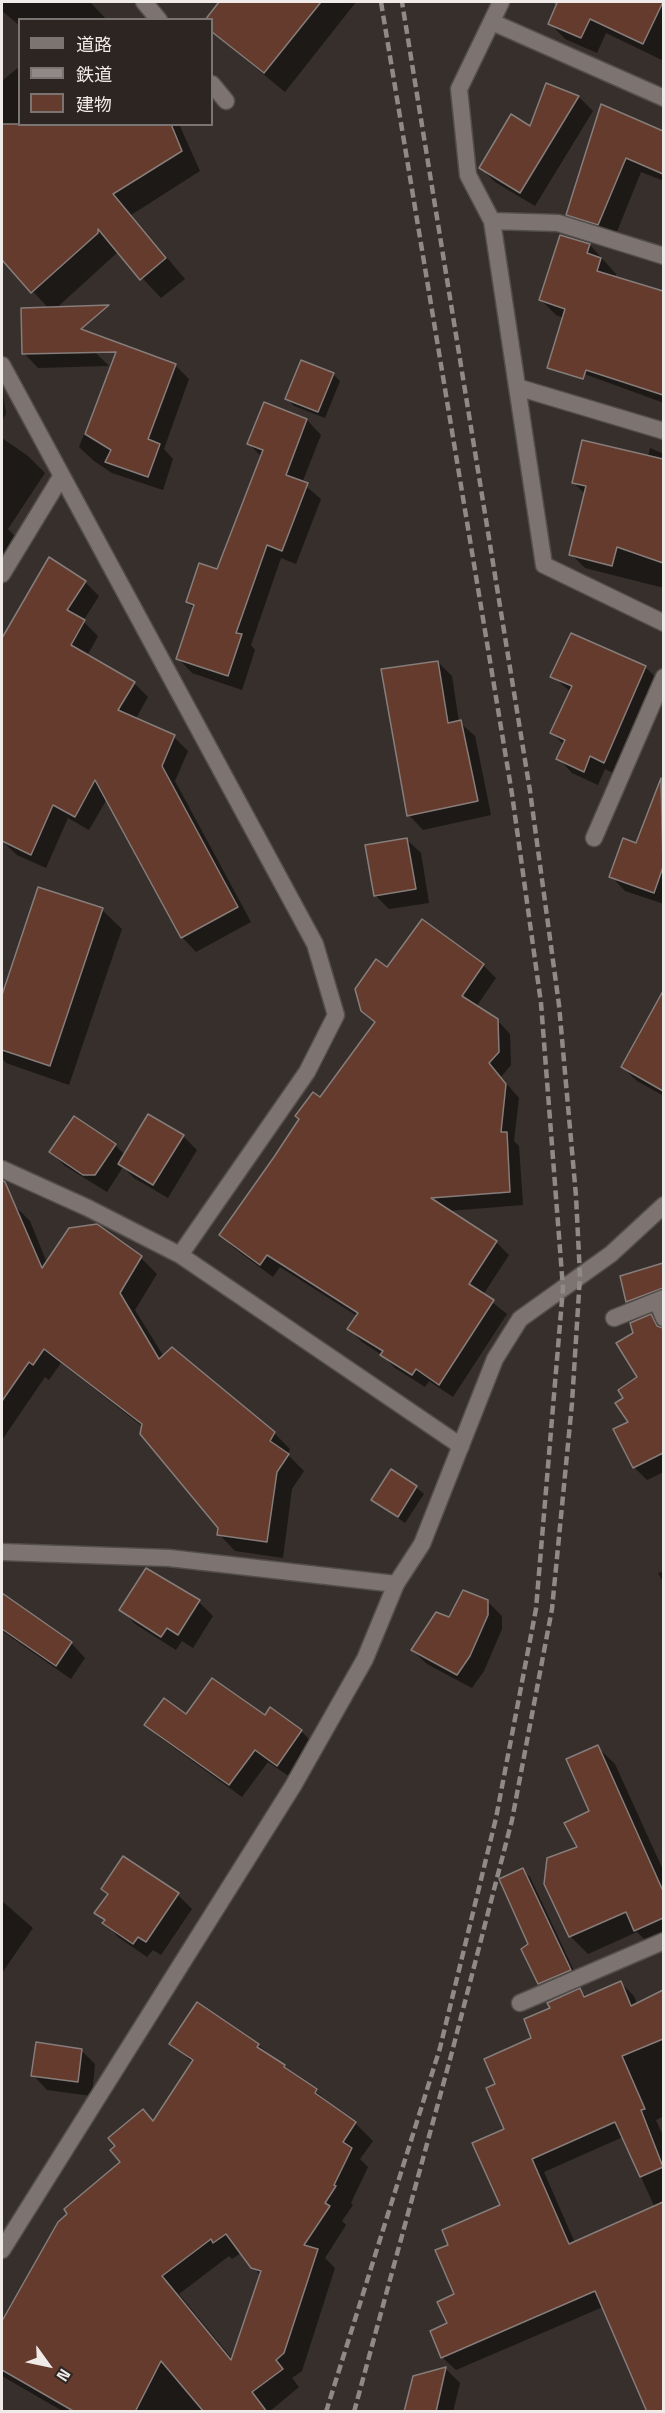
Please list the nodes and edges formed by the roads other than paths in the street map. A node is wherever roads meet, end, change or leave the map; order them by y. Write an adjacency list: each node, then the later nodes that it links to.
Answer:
1 (144, 2): 3 (street)
2 (501, 2): 4 (street)
3 (157, 18)
4 (492, 22): 6 (street); 8 (street)
5 (213, 85): 7 (street)
6 (663, 99)
7 (226, 101)
8 (492, 220): 9 (street); 11 (street)
9 (663, 256)
10 (2, 365): 13 (street)
11 (517, 387): 12 (street); 15 (street)
12 (663, 430)
13 (61, 477): 14 (street); 20 (street)
14 (2, 574)
15 (663, 623)
16 (663, 677): 17 (street)
17 (594, 838)
18 (2, 1169): 20 (street)
19 (663, 1205): 24 (street)
20 (180, 1255): 24 (street)
21 (660, 1300): 22 (street); 23 (street)
22 (614, 1318)
23 (663, 1318)
24 (461, 1446): 26 (street)
25 (2, 1552): 26 (street)
26 (396, 1584): 29 (street)
27 (663, 1941): 28 (street)
28 (520, 2003)
29 (2, 2250)

